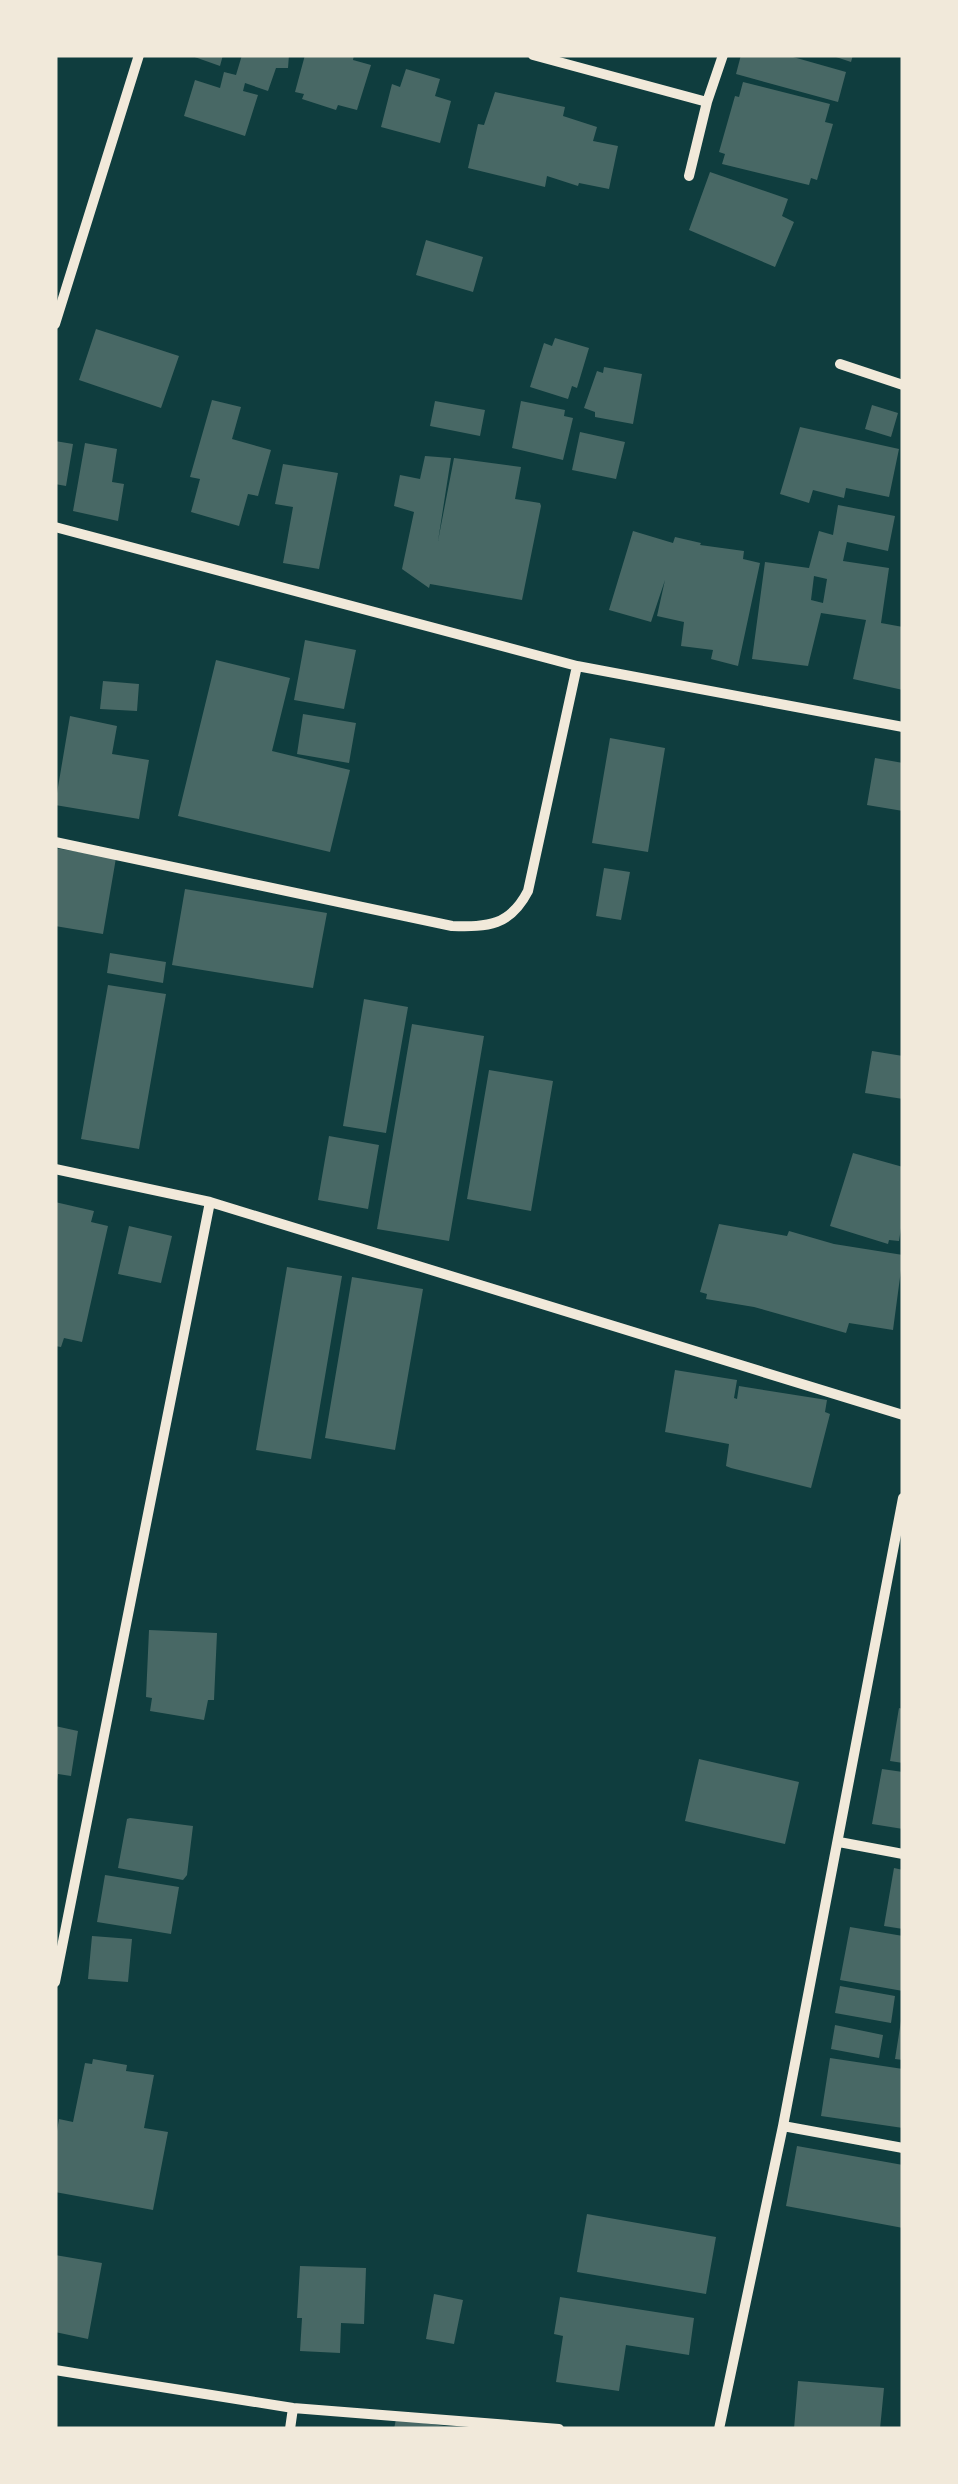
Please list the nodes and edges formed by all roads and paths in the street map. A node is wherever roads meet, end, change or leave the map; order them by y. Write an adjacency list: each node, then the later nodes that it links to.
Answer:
1 (139, 55): 6 (street)
2 (533, 55): 4 (street)
3 (723, 55): 4 (street)
4 (707, 102): 5 (street)
5 (690, 176)
6 (55, 324)
7 (840, 364): 8 (street)
8 (903, 384)
9 (55, 527): 10 (street)
10 (578, 666): 11 (street); 12 (street)
11 (903, 727)
12 (55, 842)
13 (55, 1169): 14 (street)
14 (210, 1202): 15 (street); 19 (street)
15 (903, 1415)
16 (903, 1498): 17 (street)
17 (839, 1842): 18 (street); 20 (street)
18 (903, 1854)
19 (55, 1982)
20 (783, 2126): 21 (street); 26 (street)
21 (903, 2148)
22 (55, 2370): 23 (street)
23 (293, 2408): 24 (street); 25 (street)
24 (290, 2429)
25 (559, 2429)
26 (719, 2429)

